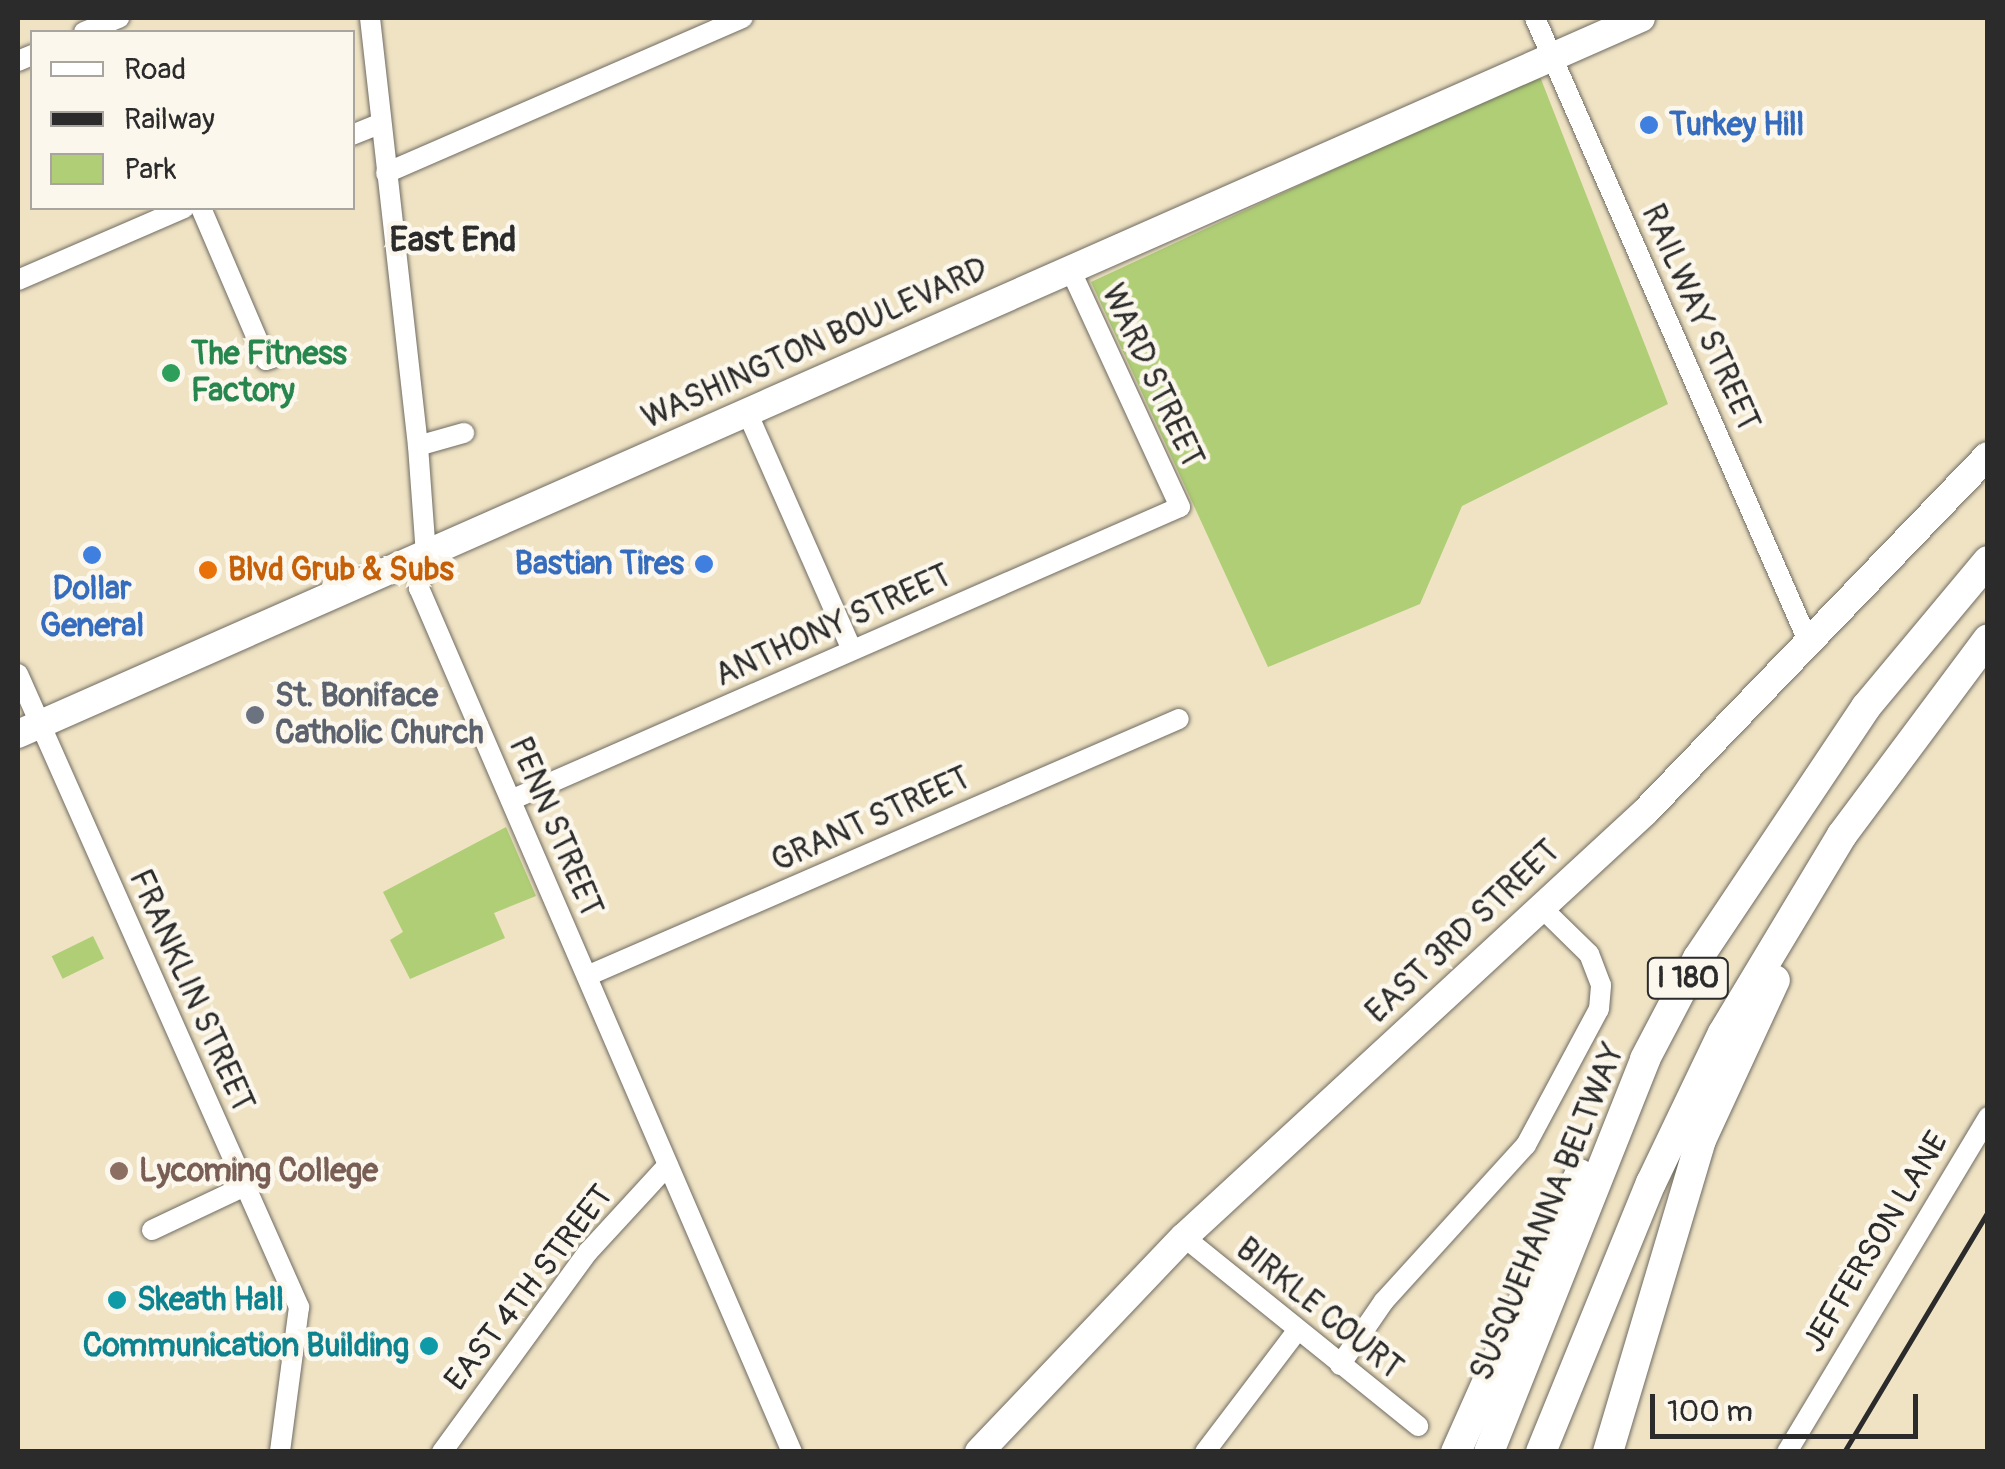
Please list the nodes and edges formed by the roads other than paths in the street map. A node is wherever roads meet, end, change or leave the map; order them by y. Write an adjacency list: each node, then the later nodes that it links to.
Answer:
1 (119, 18): 6 (street)
2 (370, 18): 8 (street, PENN STREET)
3 (743, 18): 10 (street)
4 (1536, 18): 7 (street, RAILWAY STREET)
5 (1641, 18): 7 (main road, WASHINGTON BOULEVARD)
6 (89, 30)
7 (1552, 56): 14 (main road, WASHINGTON BOULEVARD); 24 (street, RAILWAY STREET)
8 (381, 123): 9 (street); 10 (street, PENN STREET)
9 (355, 134)
10 (386, 174): 18 (street, PENN STREET)
11 (179, 210): 15 (street)
12 (205, 210): 13 (street)
13 (205, 210)
14 (1070, 269): 16 (main road, WASHINGTON BOULEVARD); 20 (street, WARD STREET)
15 (18, 280)
16 (748, 412): 21 (main road, WASHINGTON BOULEVARD); 25 (street)
17 (464, 433): 18 (street)
18 (418, 446): 21 (street, PENN STREET)
19 (1988, 456): 24 (main road, EAST 3RD STREET)
20 (1180, 507): 25 (street, ANTHONY STREET)
21 (426, 554): 29 (main road, WASHINGTON BOULEVARD); 30 (street, PENN STREET)
22 (1988, 562): 33 (highway, SUSQUEHANNA BELTWAY / I 180)
23 (1988, 639): 27 (highway, I 180)
24 (1809, 642): 31 (main road, EAST 3RD STREET)
25 (852, 650): 30 (street, ANTHONY STREET)
26 (18, 674): 29 (street, FRANKLIN STREET)
27 (1942, 695): 49 (highway, I 180); 50 (highway)
28 (1179, 719): 32 (street, GRANT STREET)
29 (29, 729): 36 (street, FRANKLIN STREET)
30 (511, 800): 32 (street, PENN STREET)
31 (1541, 907): 38 (main road, EAST 3RD STREET); 40 (street)
32 (587, 976): 35 (street, PENN STREET)
33 (1645, 1059): 47 (highway); 48 (highway, SUSQUEHANNA BELTWAY / I 180)
34 (1988, 1116): 51 (street, JEFFERSON LANE)
35 (668, 1165): 43 (street, EAST 4TH STREET); 44 (street, PENN STREET)
36 (245, 1186): 37 (street); 42 (street, FRANKLIN STREET)
37 (152, 1230)
38 (1184, 1238): 39 (street, BIRKLE COURT); 45 (main road, EAST 3RD STREET)
39 (1296, 1331): 40 (street, BIRKLE COURT); 46 (street)
40 (1340, 1365): 41 (street, BIRKLE COURT)
41 (1418, 1426)
42 (280, 1452)
43 (442, 1452)
44 (792, 1452)
45 (978, 1452)
46 (1205, 1452)
47 (1456, 1452)
48 (1489, 1452)
49 (1541, 1452)
50 (1608, 1452)
51 (1786, 1452)

